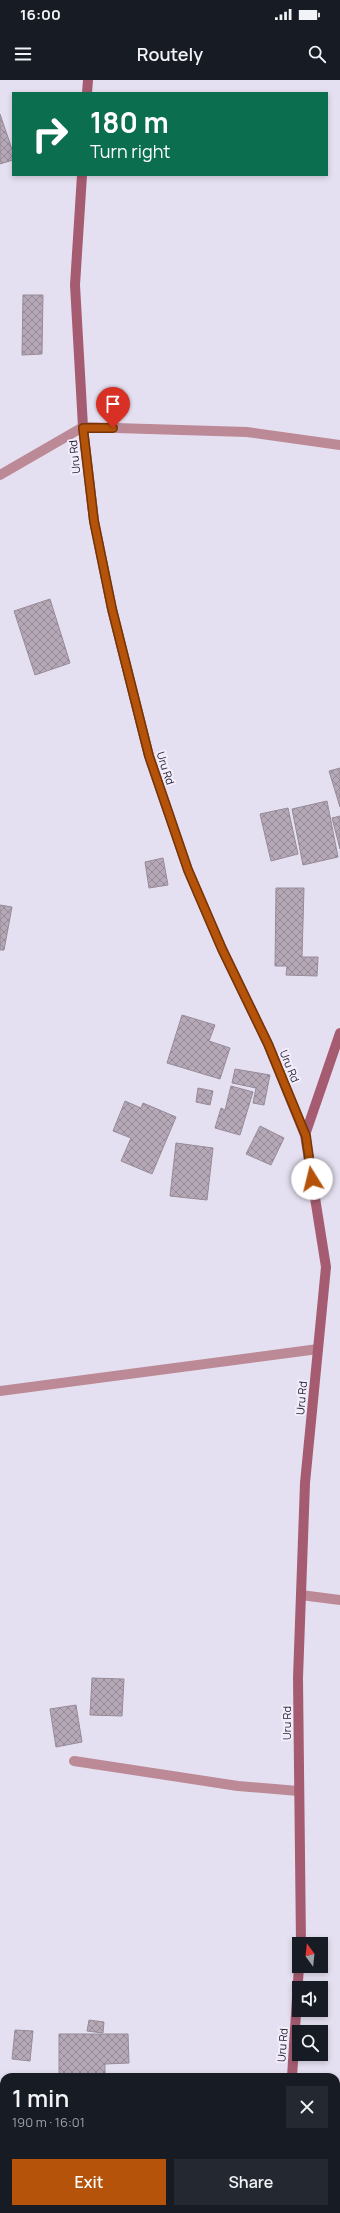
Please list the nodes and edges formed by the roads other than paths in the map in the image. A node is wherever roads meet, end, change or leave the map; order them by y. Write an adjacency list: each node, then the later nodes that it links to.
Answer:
1 (88, 80): 2 (street)
2 (87, 92)
3 (82, 176): 4 (street, Uru Rd)
4 (83, 428): 5 (street); 6 (street); 8 (street, Uru Rd)
5 (340, 445)
6 (0, 475)
7 (340, 1033): 8 (street)
8 (306, 1136): 9 (street, Uru Rd)
9 (318, 1349): 10 (street); 11 (street, Uru Rd)
10 (0, 1391)
11 (301, 1595): 12 (street); 14 (street, Uru Rd)
12 (340, 1600)
13 (74, 1761): 14 (street)
14 (298, 1791): 15 (street, Uru Rd)
15 (301, 1937)
16 (299, 1973): 17 (street, Uru Rd)
17 (292, 2073)

